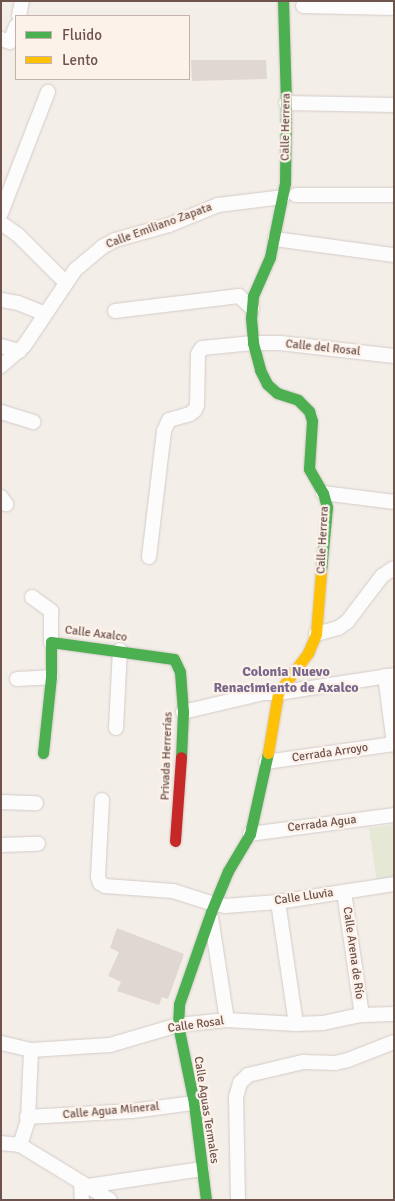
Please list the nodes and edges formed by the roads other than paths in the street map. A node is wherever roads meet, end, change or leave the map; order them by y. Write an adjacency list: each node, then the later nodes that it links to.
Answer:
1 (22, 1): 5 (street)
2 (283, 1): 9 (street, Calle Herrera)
3 (303, 6): 4 (street)
4 (394, 8)
5 (19, 15)
6 (15, 29): 7 (street)
7 (1, 39)
8 (48, 92): 13 (street)
9 (286, 103): 10 (street); 11 (street, Calle Herrera)
10 (394, 105)
11 (289, 196): 12 (street, Calle Emiliano Zapata); 15 (street, Calle Herrera); 17 (street, Calle Emiliano Zapata)
12 (394, 196)
13 (1, 213)
14 (1, 224): 17 (street)
15 (275, 238): 16 (street); 19 (street, Calle Herrera)
16 (394, 255)
17 (66, 283): 21 (street, Calle Emiliano Zapata)
18 (1, 300): 21 (street)
19 (252, 308): 20 (street); 22 (street, Calle Herrera)
20 (114, 311)
21 (45, 314): 24 (street, Calle Emiliano Zapata)
22 (253, 343): 25 (street, Calle del Rosal); 29 (street, Calle Herrera); 31 (street, Calle del Rosal)
23 (1, 346): 24 (street)
24 (19, 351): 26 (street, Calle Emiliano Zapata)
25 (394, 356)
26 (1, 366)
27 (1, 412): 28 (street)
28 (32, 422)
29 (323, 492): 30 (street); 34 (street, Calle Herrera)
30 (394, 502)
31 (149, 557)
32 (394, 568): 34 (street)
33 (32, 597): 35 (street)
34 (316, 634): 41 (street, Calle Herrera)
35 (51, 642): 36 (street, Calle Axalco); 39 (street, Calle Axalco)
36 (120, 650): 37 (street, Calle Axalco); 43 (street)
37 (180, 672): 42 (street, Privada Herrerías)
38 (389, 676): 41 (street); 44 (street)
39 (51, 677): 40 (street); 45 (street, Calle Axalco)
40 (17, 679)
41 (278, 693): 42 (street); 46 (street, Calle Herrera)
42 (183, 712): 52 (street, Privada Herrerías)
43 (116, 728)
44 (394, 744): 46 (street, Cerrada Arroyo)
45 (43, 753)
46 (266, 762): 51 (street, Calle Herrera)
47 (102, 800): 58 (street, Calle Lluvia)
48 (1, 802): 49 (street)
49 (36, 802)
50 (394, 815): 51 (street, Cerrada Agua)
51 (250, 834): 58 (street, Calle Herrera)
52 (175, 841)
53 (38, 844): 54 (street)
54 (1, 845)
55 (394, 884): 56 (street, Calle Lluvia)
56 (344, 892): 57 (street, Calle Lluvia); 60 (street, Calle Arena de Río)
57 (278, 902): 58 (street, Calle Lluvia); 62 (street)
58 (212, 908): 61 (street); 63 (street, Calle Herrera)
59 (394, 1014): 60 (street, Calle Rosal)
60 (362, 1015): 62 (street, Calle Rosal)
61 (227, 1020): 62 (street, Calle Rosal); 63 (street, Calle Rosal)
62 (296, 1024)
63 (178, 1025): 66 (street, Calle Rosal); 67 (street, Calle Aguas Termales)
64 (394, 1042): 76 (street)
65 (1, 1043): 66 (street, Calle Rosal)
66 (31, 1050): 68 (street)
67 (194, 1103): 68 (street, Calle Agua Mineral); 71 (street, Calle Aguas Termales)
68 (27, 1117): 70 (street)
69 (1, 1143): 70 (street)
70 (20, 1146): 72 (street)
71 (202, 1169): 72 (street); 75 (street, Calle Aguas Termales)
72 (84, 1184): 73 (street); 74 (street)
73 (82, 1200)
74 (110, 1200)
75 (206, 1200)
76 (238, 1200)

